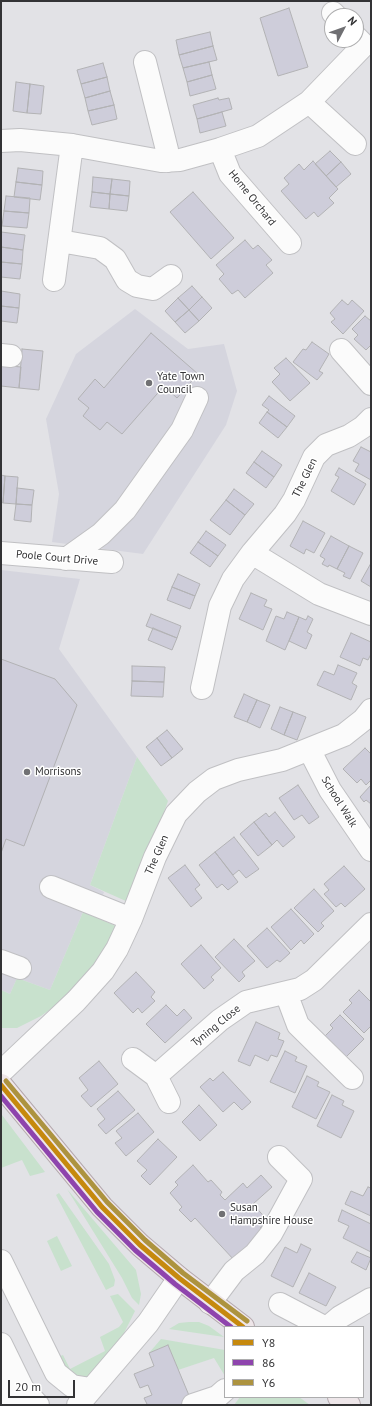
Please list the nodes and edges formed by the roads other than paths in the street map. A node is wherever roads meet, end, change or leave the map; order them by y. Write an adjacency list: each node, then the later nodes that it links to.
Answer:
1 (361, 48): 3 (street)
2 (145, 62): 8 (street)
3 (309, 102): 5 (street); 7 (street)
4 (1, 140): 6 (street)
5 (356, 144)
6 (72, 145): 8 (street); 9 (street)
7 (220, 149): 8 (street); 10 (street, Home Orchard)
8 (168, 161)
9 (60, 241): 11 (street); 12 (street)
10 (290, 243)
11 (171, 276)
12 (54, 280)
13 (341, 350): 14 (street)
14 (371, 384)
15 (197, 398): 19 (street)
16 (371, 419): 18 (street, The Glen)
17 (1, 553): 19 (street, Poole Court Drive)
18 (252, 553): 21 (street); 22 (street, The Glen)
19 (66, 560): 20 (street, Poole Court Drive)
20 (112, 562)
21 (371, 614)
22 (202, 688)
23 (371, 710): 24 (street, The Glen)
24 (310, 751): 25 (street, School Walk); 27 (street, The Glen)
25 (371, 850)
26 (51, 887): 27 (street)
27 (132, 919): 31 (street, The Glen)
28 (371, 924): 29 (street, Tyning Close)
29 (286, 993): 32 (street, Tyning Close); 33 (street)
30 (133, 1059): 32 (street)
31 (1, 1072)
32 (156, 1076): 35 (street)
33 (352, 1078)
34 (1, 1086): 38 (main road)
35 (169, 1102)
36 (279, 1157): 40 (street)
37 (1, 1261): 47 (street)
38 (179, 1278): 40 (main road); 47 (street)
39 (371, 1300): 44 (street)
40 (210, 1302): 42 (main road)
41 (280, 1304): 43 (street)
42 (242, 1326)
43 (322, 1326)
44 (329, 1326)
45 (2, 1346): 49 (street); 50 (street)
46 (224, 1391): 48 (street)
47 (84, 1397)
48 (193, 1404)
49 (12, 1405)
50 (38, 1405)

